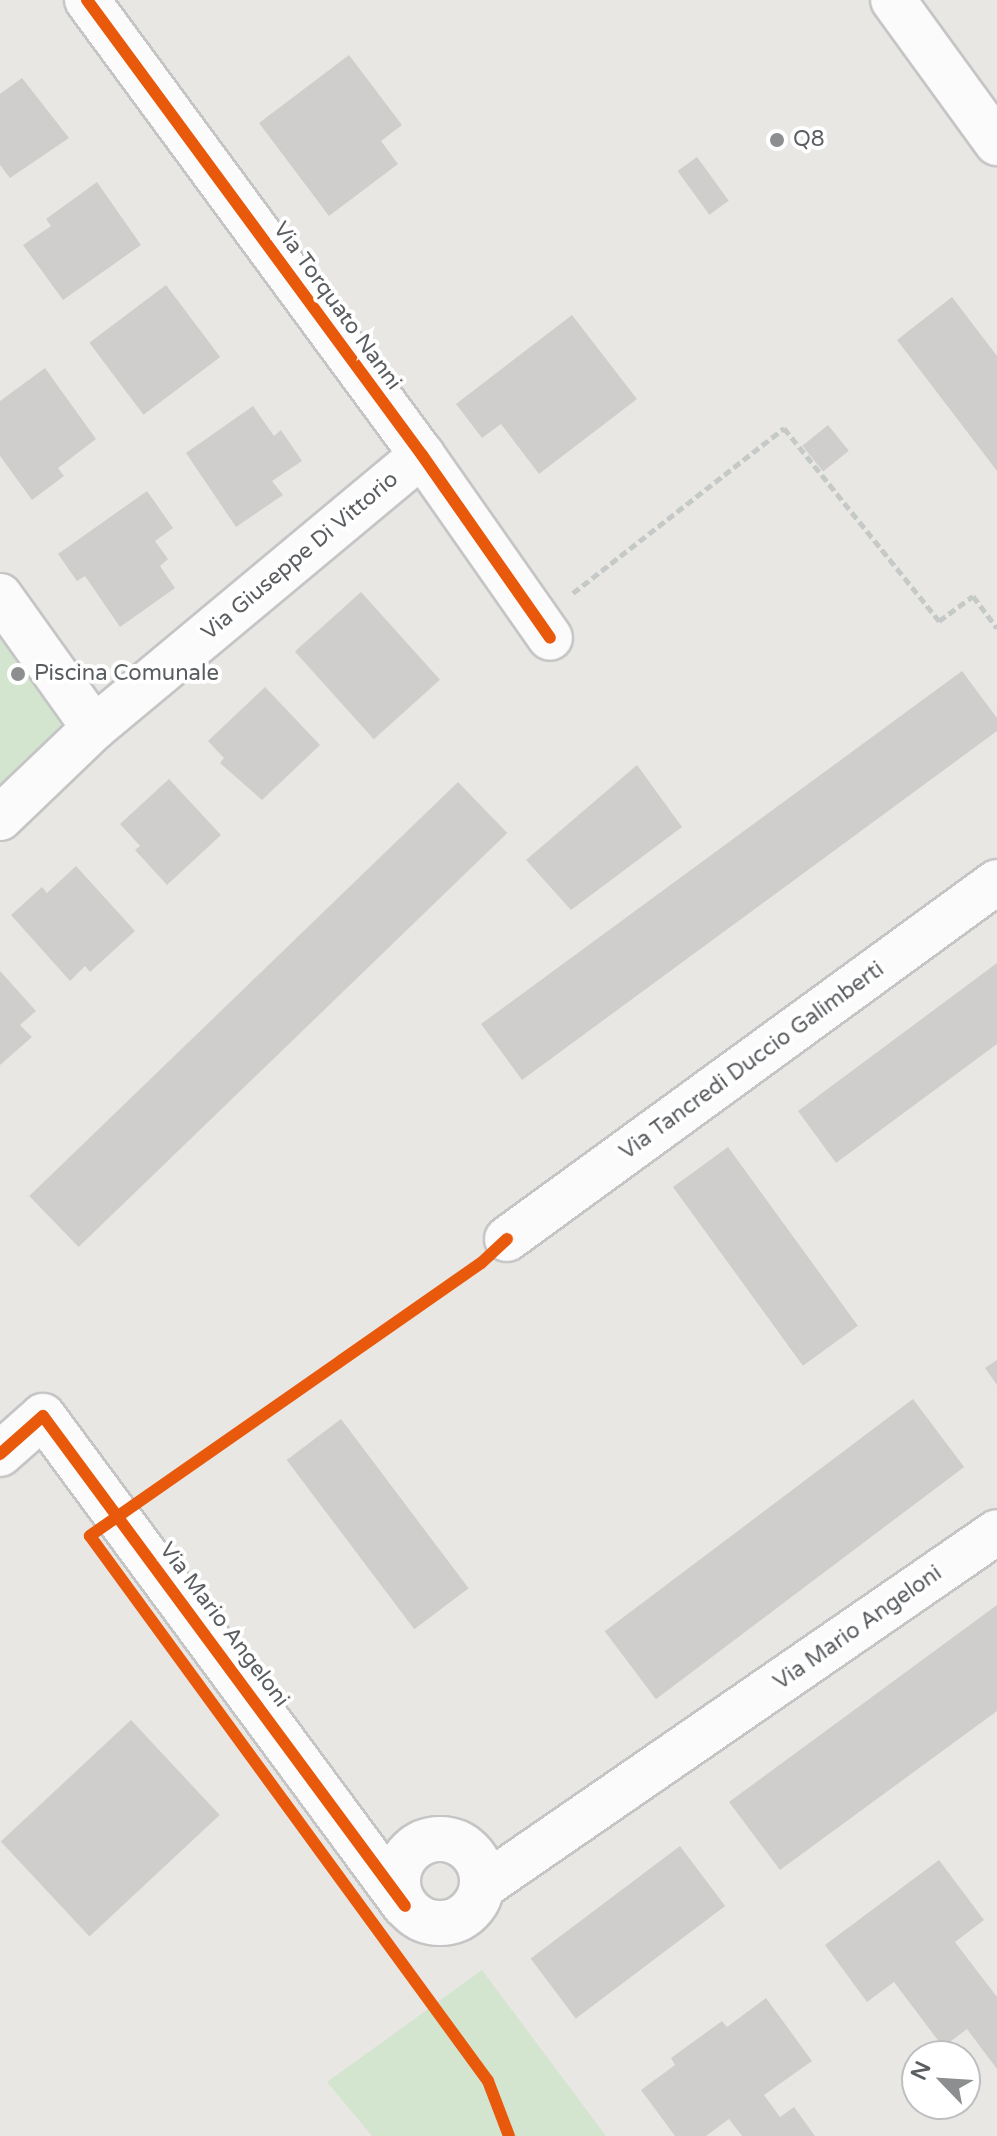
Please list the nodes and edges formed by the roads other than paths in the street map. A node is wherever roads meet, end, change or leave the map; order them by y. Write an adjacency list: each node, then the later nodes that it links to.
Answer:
1 (87, 0): 4 (street, Via Torquato Nanni)
2 (893, 0): 3 (street)
3 (997, 143)
4 (422, 455): 6 (street, Via Torquato Nanni); 7 (street, Via Giuseppe Di Vittorio)
5 (0, 596): 7 (street)
6 (544, 630)
7 (94, 728): 8 (street, Via Giuseppe Di Vittorio)
8 (0, 818)
9 (997, 882): 10 (street, Via Tancredi Duccio Galimberti)
10 (507, 1239)
11 (0, 1454): 14 (street, Via Mario Angeloni)
12 (997, 1532): 13 (street, Via Mario Angeloni)
13 (482, 1887): 14 (street); 14 (street)
14 (405, 1906)

